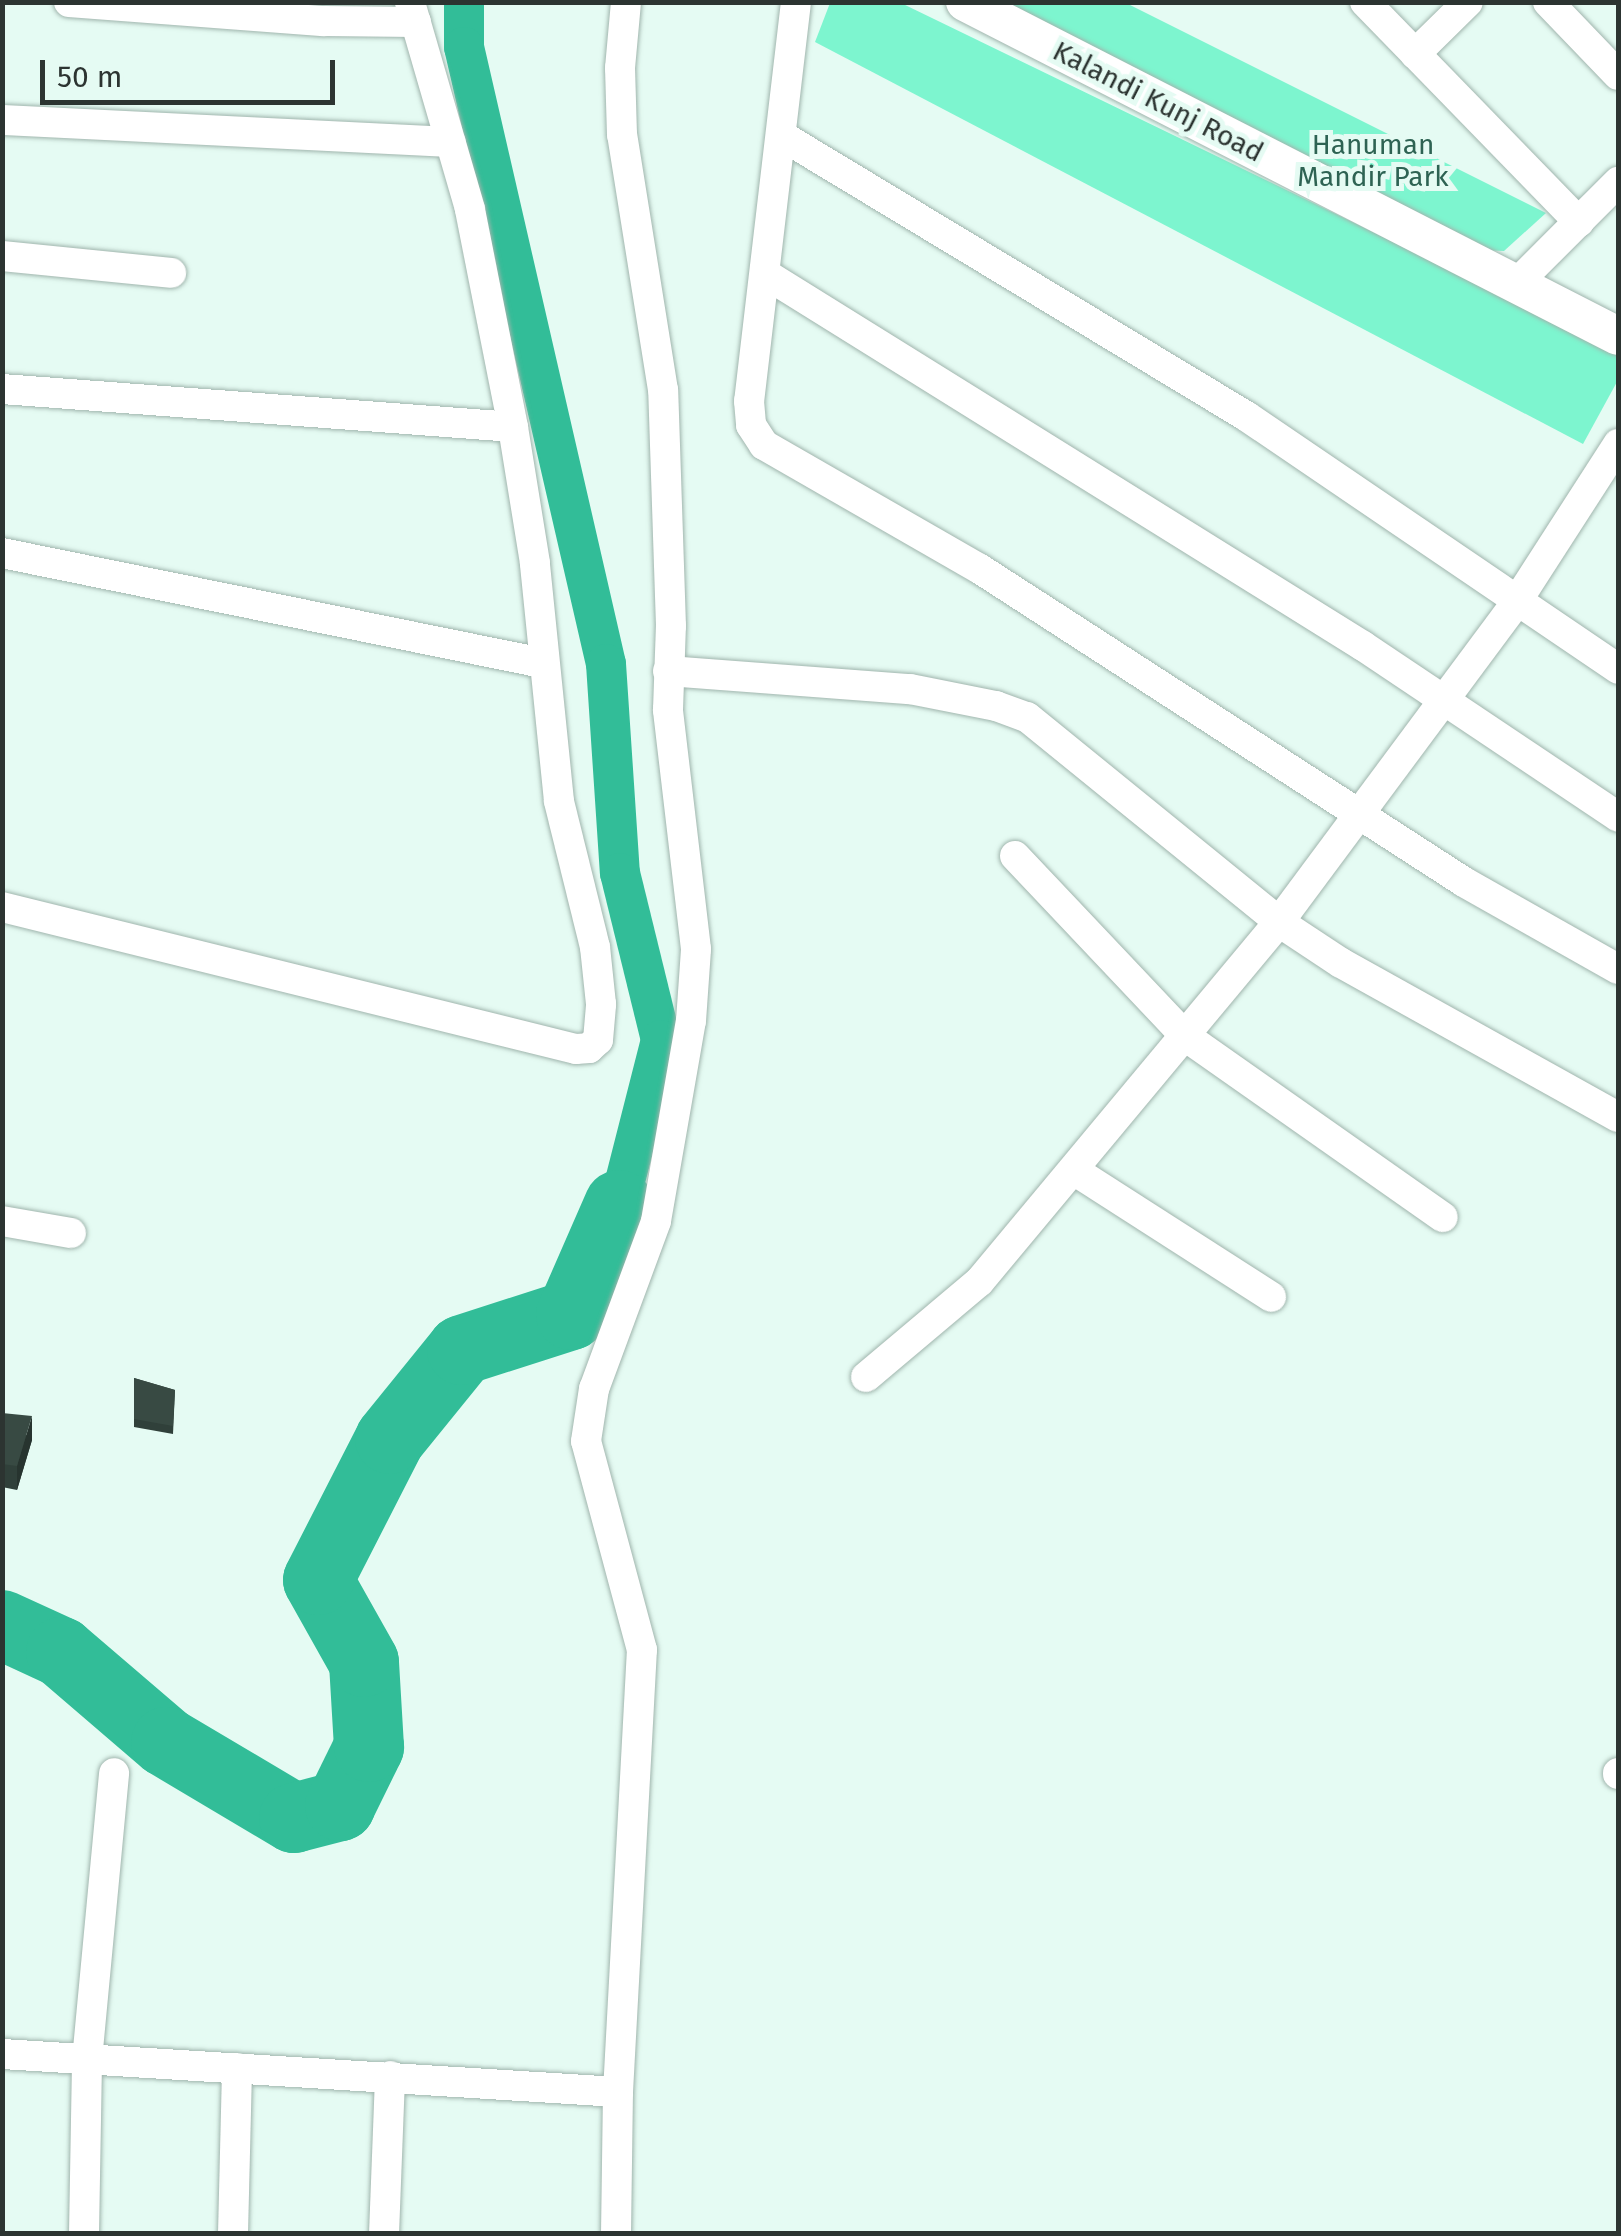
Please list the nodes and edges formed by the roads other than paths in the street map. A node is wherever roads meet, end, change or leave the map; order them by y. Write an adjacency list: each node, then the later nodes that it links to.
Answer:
1 (69, 2): 8 (street)
2 (626, 2): 28 (street)
3 (796, 2): 12 (street)
4 (966, 2): 19 (street, Kalandi Kunj Road)
5 (1365, 2): 9 (street)
6 (1468, 2): 9 (street)
7 (1548, 2): 10 (street)
8 (413, 12): 13 (street)
9 (1416, 54): 15 (street)
10 (1618, 75)
11 (2, 120): 13 (street)
12 (782, 136): 18 (street); 25 (street)
13 (450, 142): 22 (street)
14 (1618, 182): 15 (street)
15 (1579, 222): 19 (street)
16 (2, 256): 17 (street)
17 (171, 273)
18 (767, 275): 29 (street); 30 (street)
19 (1515, 285): 20 (street, Kalandi Kunj Road)
20 (1618, 336)
21 (2, 389): 22 (street)
22 (513, 427): 26 (street)
23 (1618, 444): 25 (street)
24 (2, 553): 26 (street)
25 (1517, 600): 27 (street); 29 (street)
26 (542, 664): 33 (street)
27 (1618, 669)
28 (668, 671): 34 (street); 49 (street)
29 (1444, 700): 30 (street); 31 (street)
30 (1357, 814): 34 (street); 35 (street)
31 (1618, 817)
32 (1015, 856): 36 (street)
33 (2, 907)
34 (1279, 922): 36 (street); 37 (street)
35 (1618, 969)
36 (1186, 1036): 38 (street); 39 (street)
37 (1618, 1117)
38 (1075, 1171): 42 (street); 43 (street)
39 (1443, 1217)
40 (2, 1221): 41 (street)
41 (72, 1233)
42 (1271, 1296)
43 (866, 1377)
44 (114, 1773): 46 (street)
45 (2, 2054): 46 (street)
46 (88, 2060): 47 (street); 50 (street)
47 (237, 2068): 48 (street); 51 (street)
48 (390, 2076): 49 (street); 52 (street)
49 (618, 2092): 53 (street)
50 (84, 2234)
51 (234, 2234)
52 (384, 2234)
53 (616, 2234)

